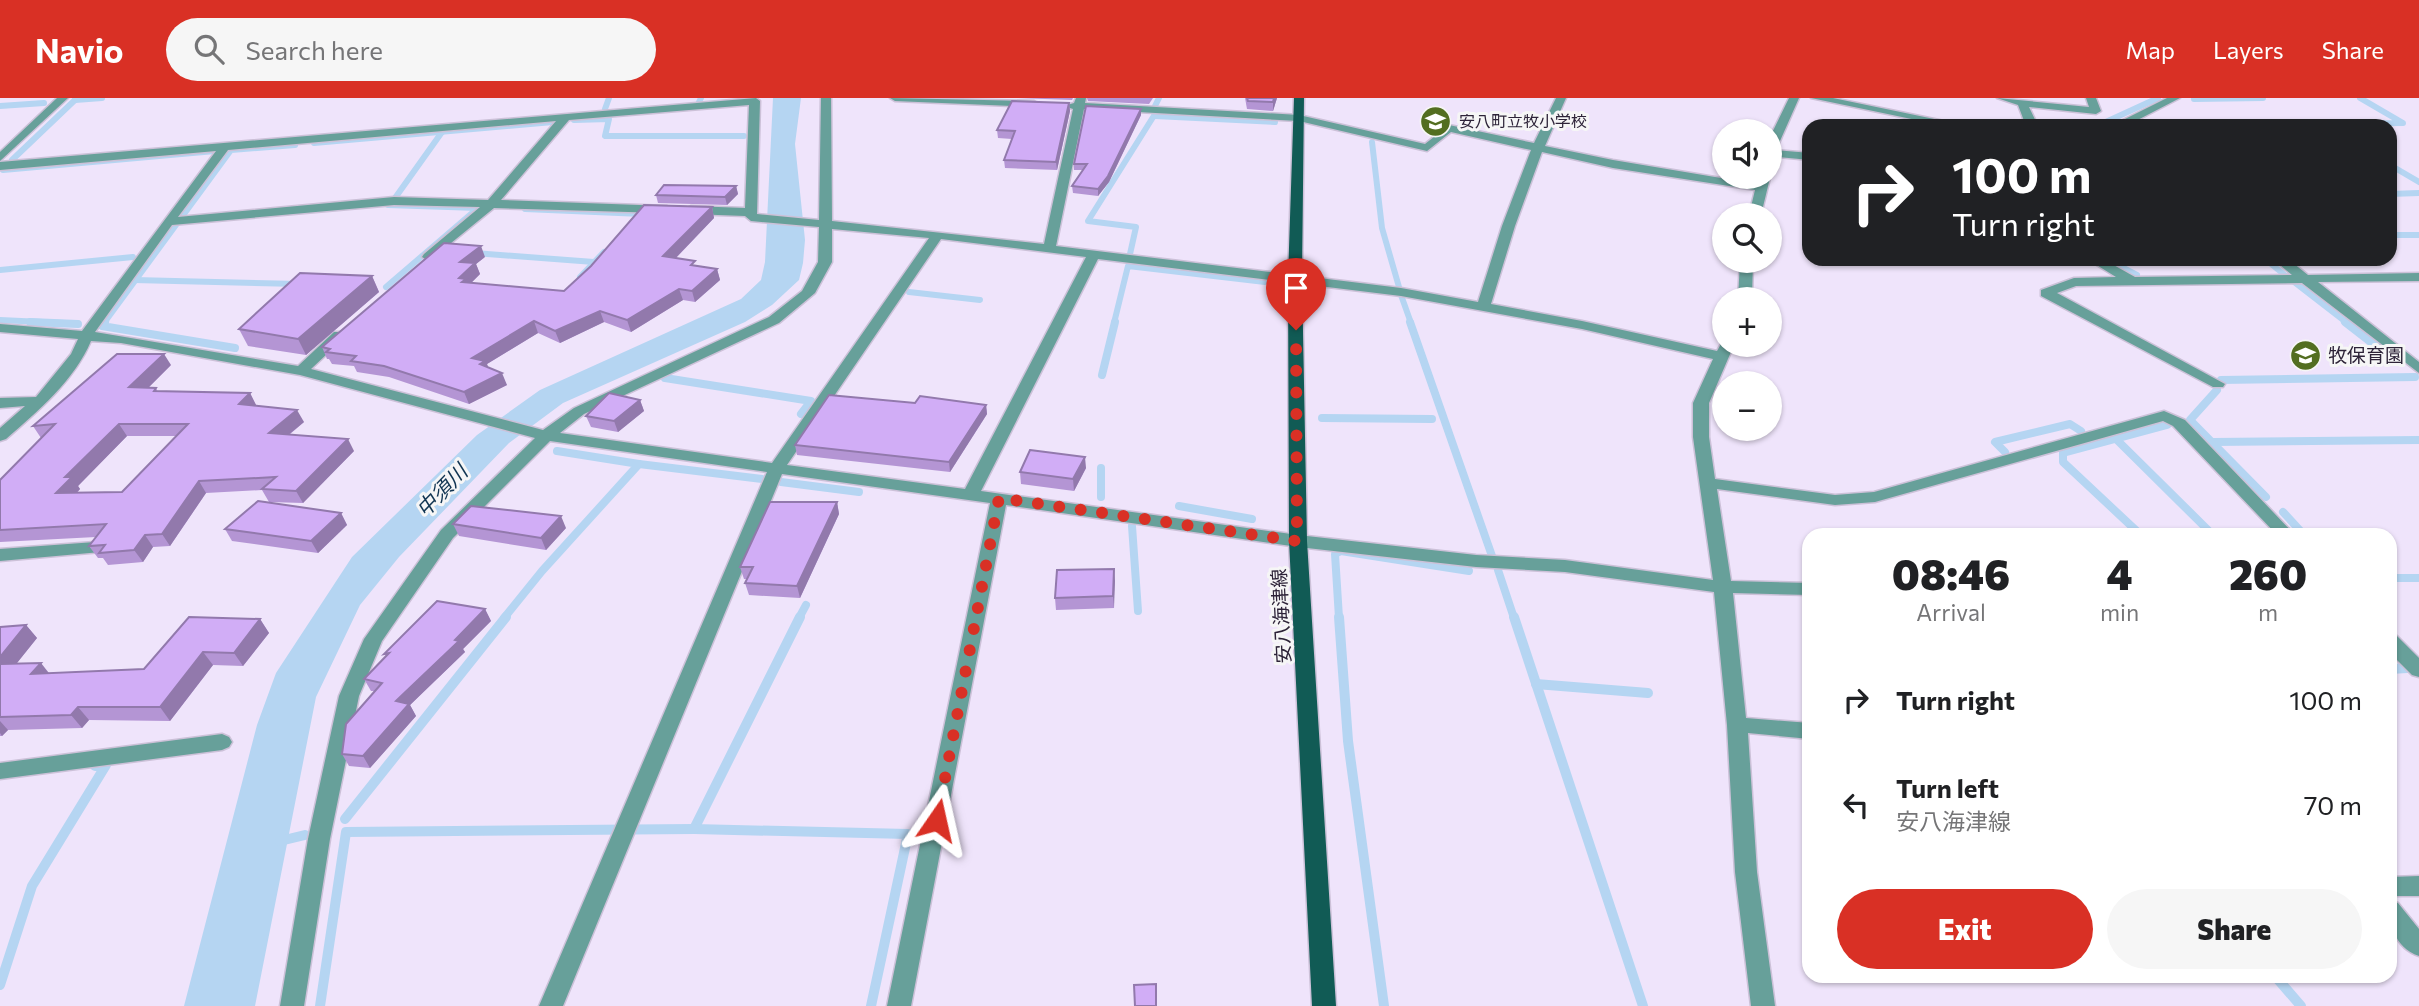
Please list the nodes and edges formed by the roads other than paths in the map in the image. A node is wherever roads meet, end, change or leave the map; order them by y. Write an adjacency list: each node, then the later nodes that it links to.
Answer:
1 (63, 98): 25 (street)
2 (618, 98): 14 (street)
3 (826, 98): 31 (street)
4 (895, 98): 13 (street)
5 (1299, 98): 16 (main road, 安八海津線)
6 (1561, 98): 22 (street)
7 (1794, 98): 20 (street)
8 (1816, 98): 17 (street)
9 (2002, 98): 12 (street)
10 (2091, 98): 12 (street)
11 (2175, 98): 19 (street)
12 (2019, 100): 18 (street)
13 (1080, 102): 16 (street); 33 (street)
14 (614, 112): 15 (street); 29 (street)
15 (566, 117): 21 (street); 28 (street)
16 (1299, 118): 22 (street); 39 (main road, 安八海津線)
17 (1926, 119)
18 (2028, 119)
19 (2132, 119)
20 (1782, 124)
21 (226, 145): 26 (street); 30 (street)
22 (1536, 147): 27 (street); 42 (street)
23 (1782, 154): 24 (street)
24 (1802, 156)
25 (0, 158)
26 (0, 166)
27 (1712, 174)
28 (491, 204): 29 (street); 30 (street); 37 (street)
29 (751, 212): 31 (street)
30 (167, 222): 45 (street)
31 (815, 222): 32 (street); 53 (street)
32 (938, 235): 33 (street); 55 (street)
33 (1049, 249): 34 (street)
34 (1094, 254): 39 (street); 57 (street)
35 (2106, 266): 41 (street)
36 (2289, 266): 40 (street)
37 (414, 271)
38 (2419, 277): 40 (street)
39 (1295, 278): 42 (street); 60 (main road, 安八海津線)
40 (2306, 279): 41 (street); 48 (street)
41 (2132, 281): 50 (street)
42 (1483, 306): 46 (street)
43 (350, 326): 49 (street)
44 (0, 328): 45 (street)
45 (87, 334): 49 (street); 51 (street)
46 (1712, 349)
47 (1721, 357): 56 (street)
48 (2419, 369)
49 (302, 371): 53 (street)
50 (2218, 384)
51 (40, 401): 52 (street); 54 (street)
52 (0, 403)
53 (539, 435): 55 (street); 75 (street)
54 (0, 436)
55 (777, 467): 57 (street); 76 (street)
56 (1710, 483): 59 (street); 63 (street)
57 (971, 494): 58 (street)
58 (999, 498): 60 (street); 77 (street)
59 (2280, 528)
60 (1297, 541): 63 (street); 78 (main road, 安八海津線)
61 (94, 548): 62 (street)
62 (0, 555)
63 (1723, 587): 64 (street); 67 (street)
64 (1802, 589)
65 (2397, 647): 66 (street)
66 (2419, 670)
67 (1737, 725): 68 (street); 79 (street)
68 (1802, 731)
69 (222, 742): 70 (street)
70 (0, 771)
71 (2419, 886): 72 (street)
72 (2397, 887)
73 (2397, 919): 74 (street)
74 (2419, 946)
75 (292, 1006)
76 (551, 1006)
77 (899, 1006)
78 (1324, 1006)
79 (1763, 1006)

